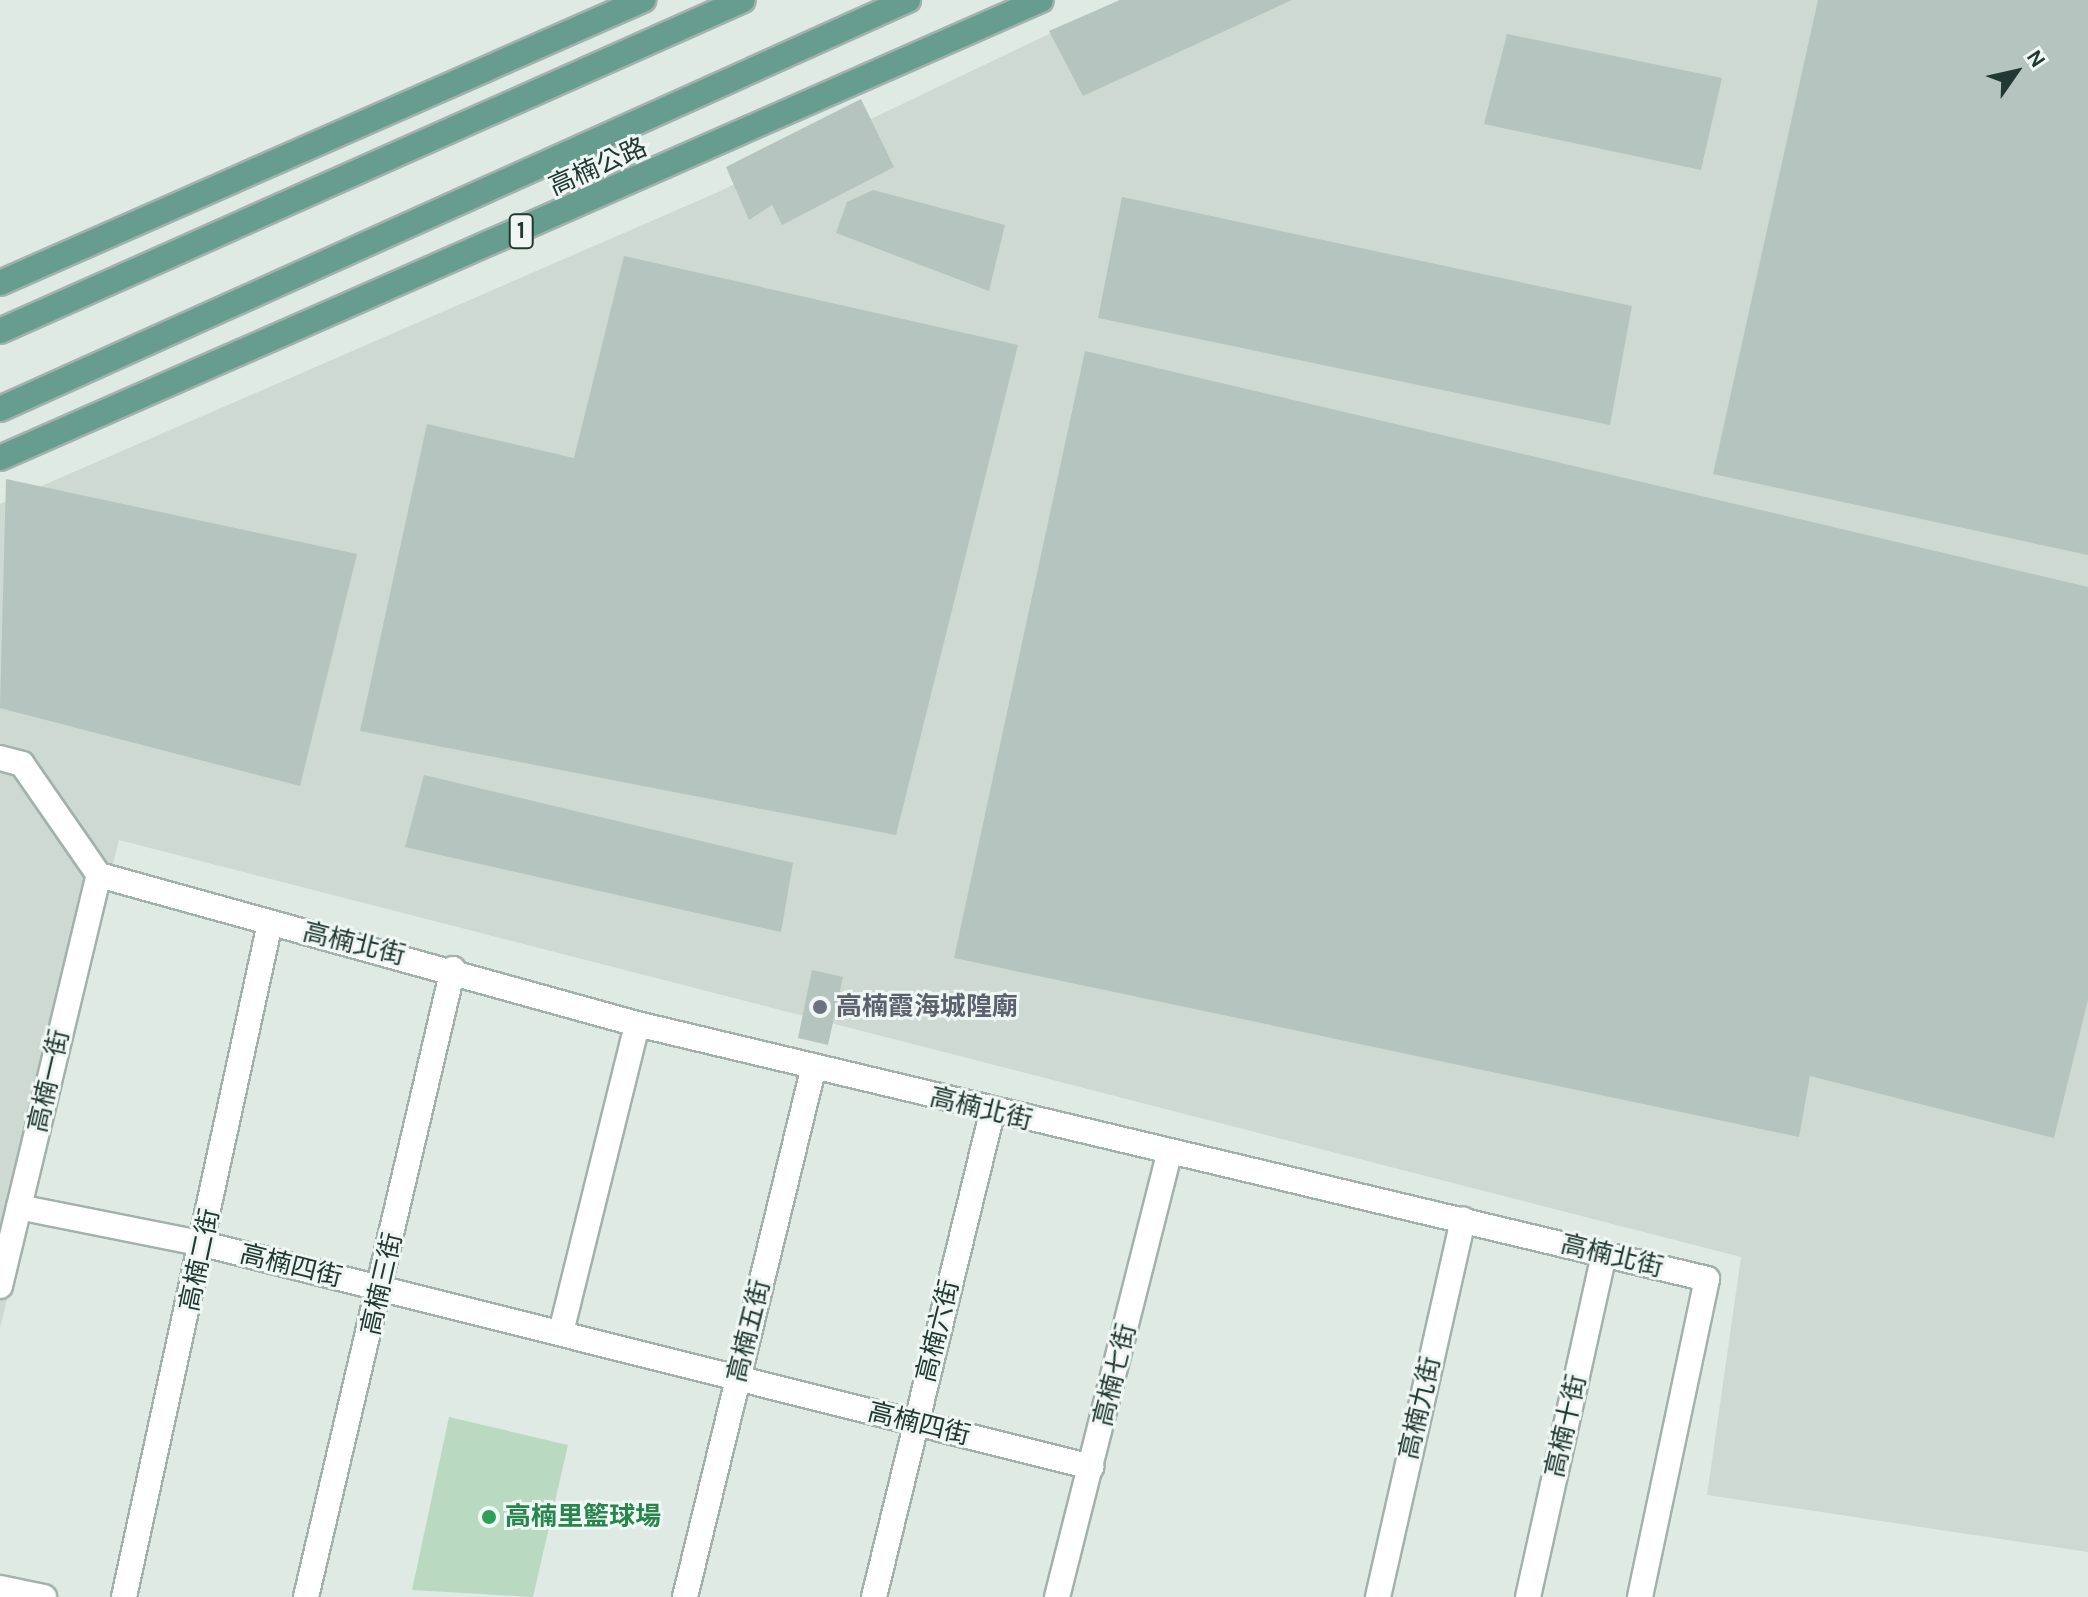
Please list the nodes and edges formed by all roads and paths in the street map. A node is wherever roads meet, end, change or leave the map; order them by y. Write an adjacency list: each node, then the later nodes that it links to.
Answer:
1 (643, 0): 6 (main road)
2 (743, 0): 7 (main road)
3 (908, 0): 8 (main road, 高楠公路 / 1)
4 (1041, 0): 5 (main road, 高楠公路 / 1)
5 (1005, 8): 9 (main road, 高楠公路 / 1)
6 (0, 283)
7 (0, 331)
8 (0, 409)
9 (0, 458)
10 (0, 758): 11 (street)
11 (99, 875): 12 (street, 高楠北街); 18 (street, 高楠一街)
12 (270, 923): 13 (street, 高楠北街); 20 (street, 高楠二街)
13 (453, 969): 14 (street, 高楠北街); 23 (street, 高楠三街)
14 (637, 1024): 15 (street, 高楠北街); 24 (street)
15 (814, 1066): 16 (street, 高楠北街); 25 (street, 高楠五街)
16 (992, 1113): 17 (street, 高楠北街); 26 (street, 高楠六街)
17 (1170, 1152): 19 (street, 高楠北街); 27 (street, 高楠七街)
18 (19, 1207): 20 (street, 高楠四街); 22 (street, 高楠一街)
19 (1463, 1219): 21 (street, 高楠北街); 35 (street, 高楠九街)
20 (204, 1244): 23 (street, 高楠四街); 30 (street, 高楠二街)
21 (1604, 1254): 36 (street, 高楠十街); 37 (street, 高楠北街)
22 (0, 1286)
23 (381, 1289): 24 (street, 高楠四街); 31 (street, 高楠三街)
24 (561, 1332): 25 (street, 高楠四街)
25 (738, 1377): 26 (street, 高楠四街); 32 (street, 高楠五街)
26 (915, 1424): 27 (street, 高楠四街); 33 (street, 高楠六街)
27 (1091, 1467): 34 (street, 高楠七街)
28 (0, 1588): 29 (street)
29 (44, 1597)
30 (124, 1597)
31 (306, 1597)
32 (685, 1597)
33 (874, 1597)
34 (1057, 1597)
35 (1378, 1597)
36 (1528, 1597)
37 (1640, 1597)

